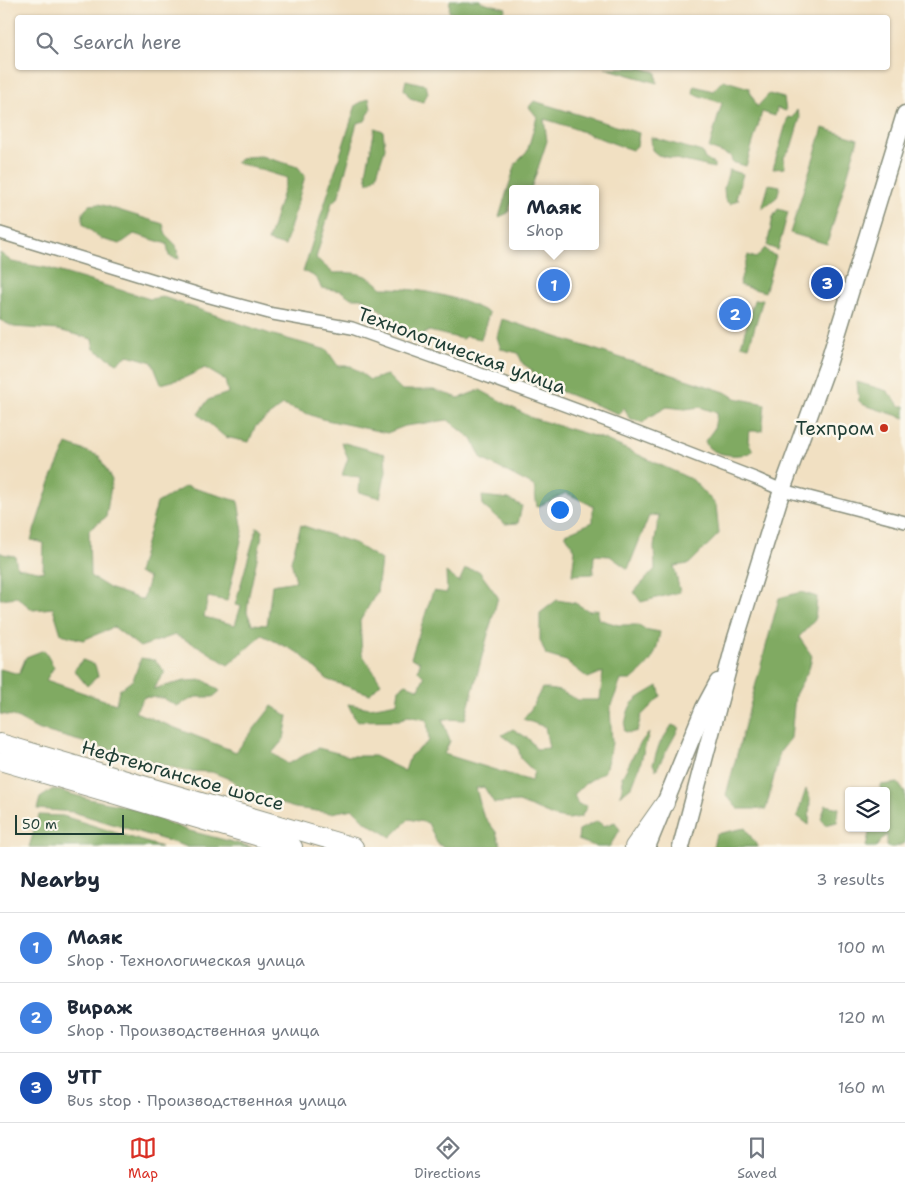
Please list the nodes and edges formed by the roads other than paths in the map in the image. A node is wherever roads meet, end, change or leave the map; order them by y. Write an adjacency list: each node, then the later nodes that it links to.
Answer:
1 (905, 114): 3 (main road)
2 (0, 233): 3 (street, Технологическая улица)
3 (782, 490): 4 (street, Технологическая улица); 5 (main road)
4 (905, 522)
5 (728, 663): 8 (main road); 13 (main road)
6 (0, 743): 10 (main road, Нефтеюганское шоссе)
7 (0, 761): 9 (main road, Нефтеюганское шоссе)
8 (665, 803): 11 (main road); 12 (main road)
9 (293, 847)
10 (354, 847)
11 (634, 847)
12 (647, 847)
13 (680, 847)

